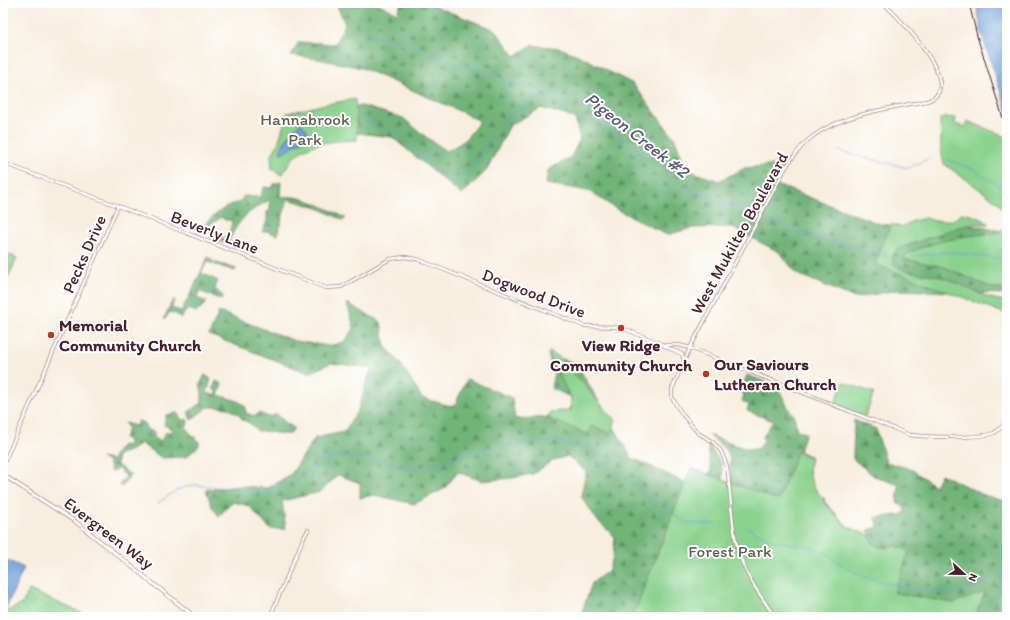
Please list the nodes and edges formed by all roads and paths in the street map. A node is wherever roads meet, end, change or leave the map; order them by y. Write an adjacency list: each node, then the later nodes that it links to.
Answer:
1 (883, 3): 6 (street, West Mukilteo Boulevard)
2 (3, 163): 3 (street, Beverly Lane)
3 (118, 206): 4 (street, Beverly Lane); 9 (street, Pecks Drive)
4 (417, 259): 5 (street, Dogwood Drive)
5 (664, 345): 6 (street, Dogwood Drive); 7 (street)
6 (690, 348): 7 (street, West Mukilteo Boulevard); 8 (street, Dogwood Drive)
7 (684, 361): 14 (street, West Mukilteo Boulevard)
8 (1007, 420)
9 (3, 465)
10 (3, 475): 12 (main road, Evergreen Way)
11 (308, 530): 13 (street)
12 (195, 617)
13 (270, 617)
14 (775, 617)

